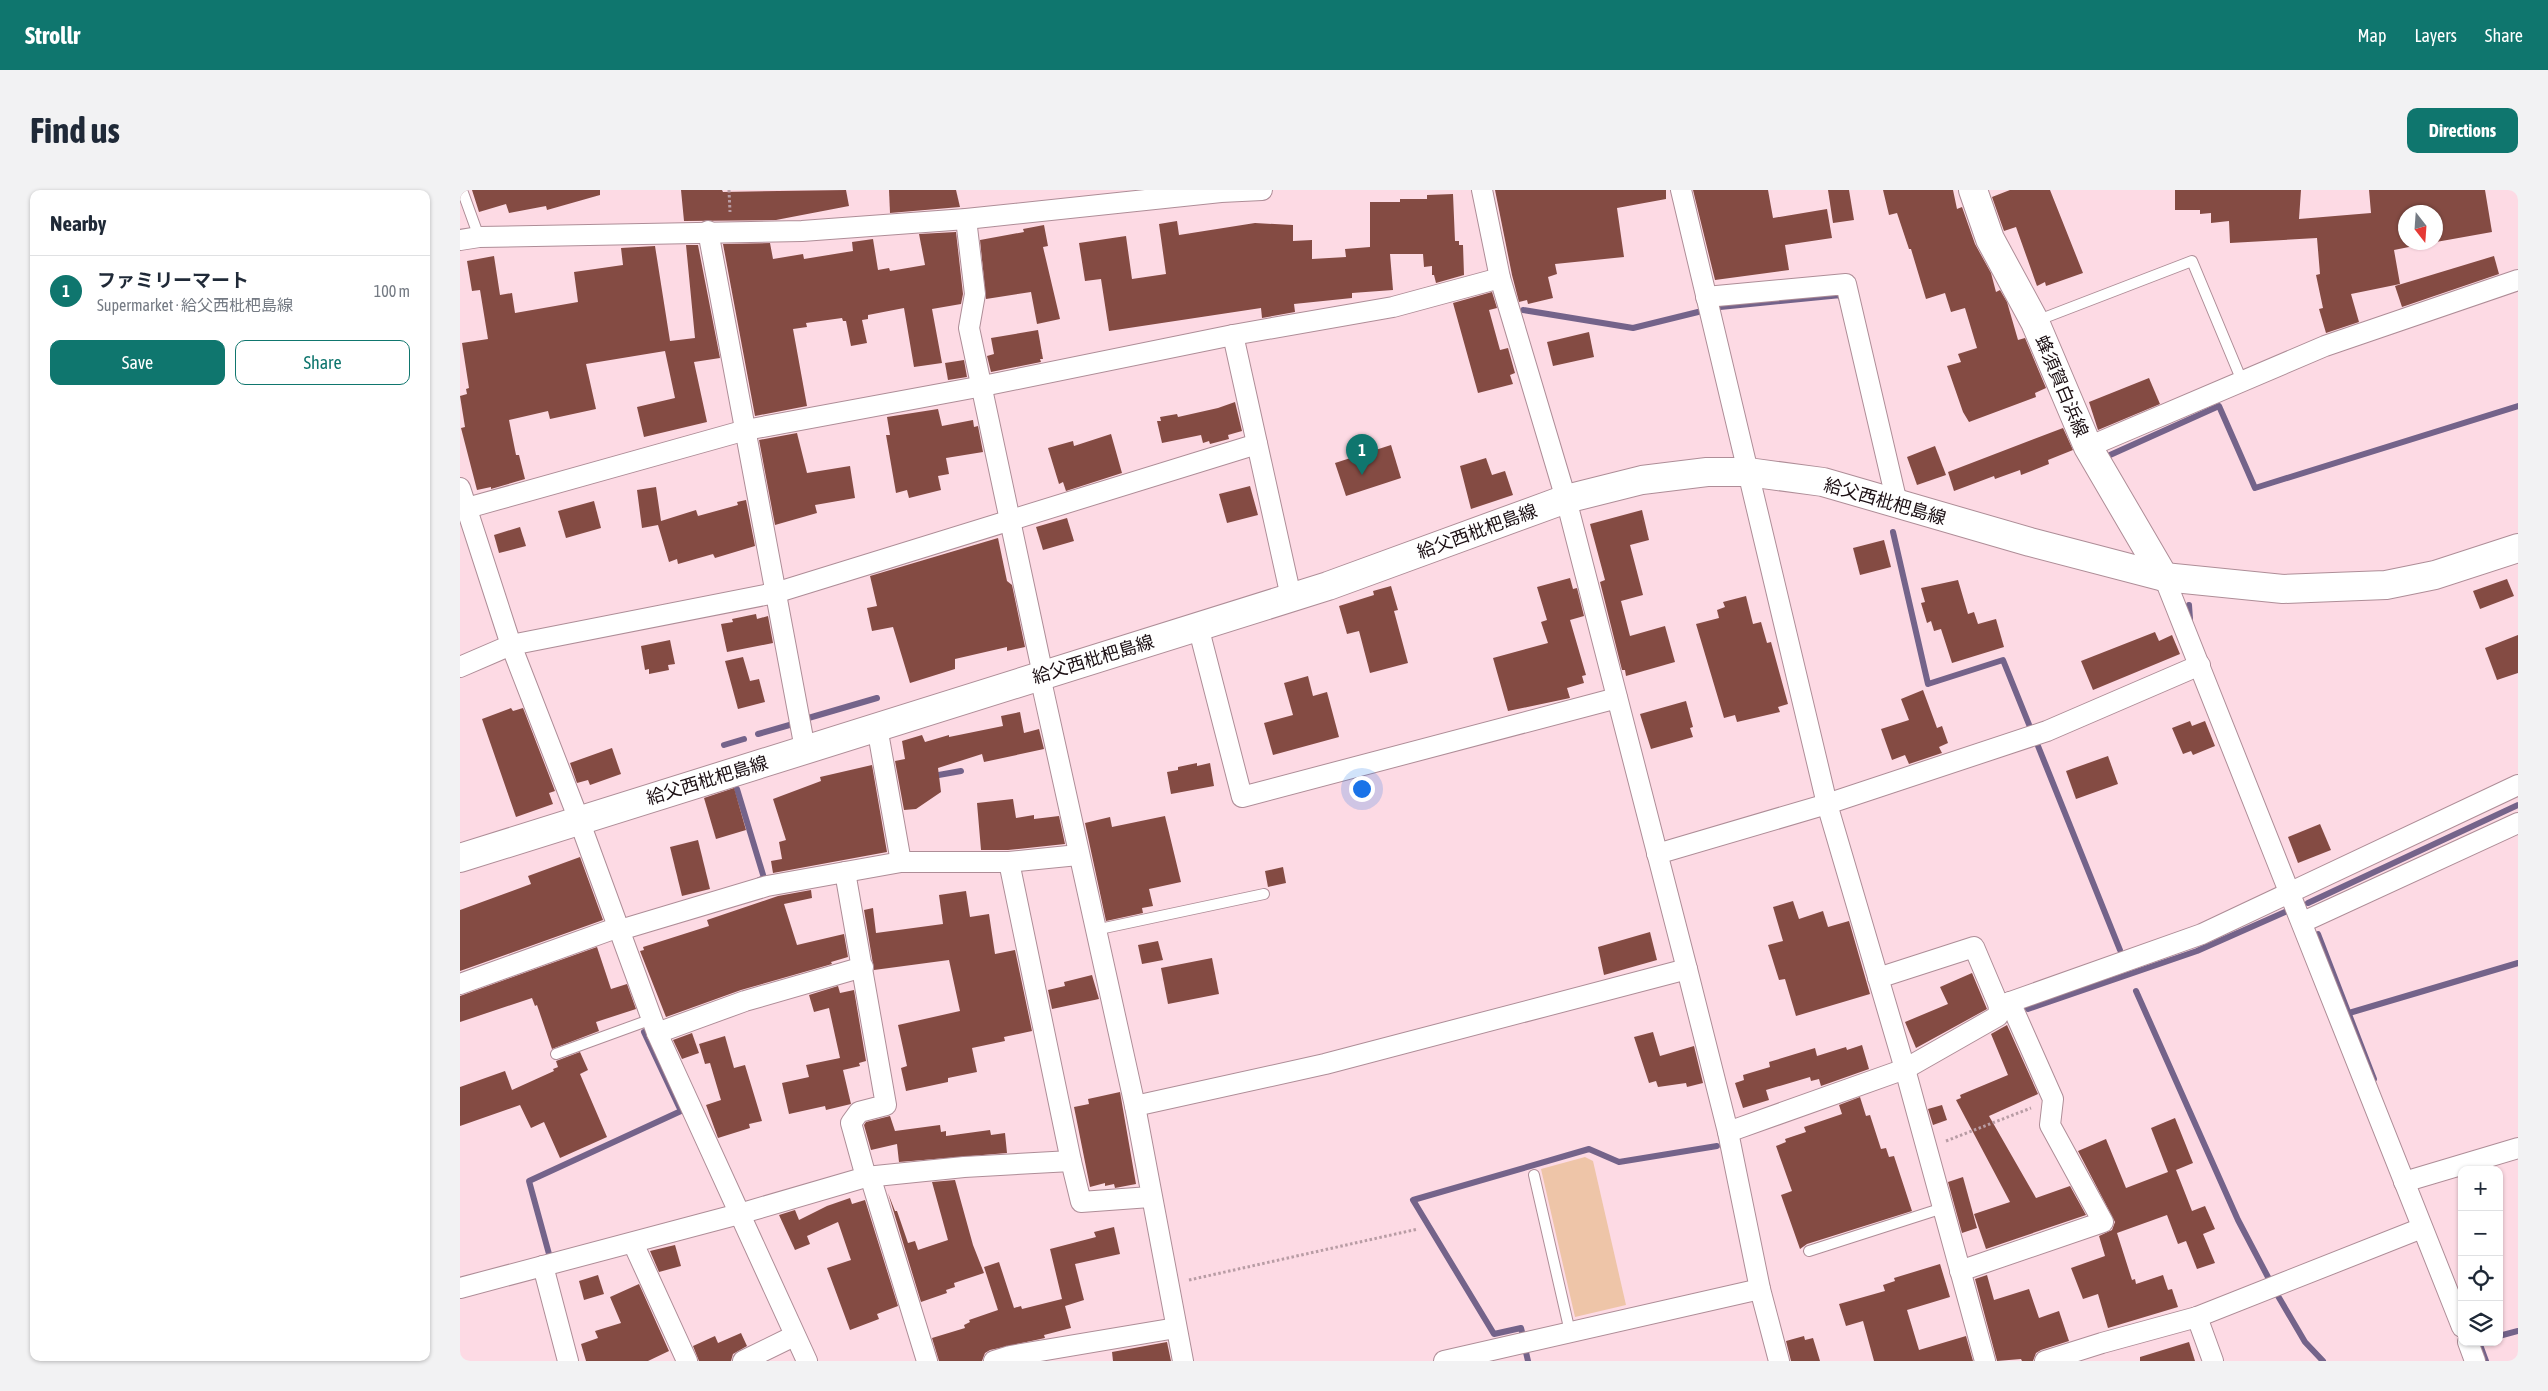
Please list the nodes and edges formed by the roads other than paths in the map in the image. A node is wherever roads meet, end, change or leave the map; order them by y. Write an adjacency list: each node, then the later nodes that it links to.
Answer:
1 (462, 190): 9 (lane)
2 (1262, 190): 6 (street)
3 (1482, 190): 10 (street)
4 (1681, 190): 12 (street)
5 (1973, 190): 13 (main road, 蜂須賀白浜線)
6 (1099, 197): 7 (street)
7 (966, 219): 8 (street); 16 (street)
8 (708, 231): 9 (street); 17 (street)
9 (470, 238)
10 (1500, 278): 14 (street); 22 (street)
11 (2518, 280): 15 (street)
12 (1706, 297): 20 (street); 23 (street)
13 (2035, 322): 15 (lane); 19 (main road, 蜂須賀白浜線)
14 (1233, 335): 16 (street); 18 (street)
15 (2242, 381): 19 (street)
16 (983, 386): 17 (street); 25 (street)
17 (746, 430): 24 (street); 28 (street)
18 (1257, 444): 25 (street); 29 (street)
19 (2088, 447): 27 (main road, 蜂須賀白浜線)
20 (1748, 472): 22 (main road, 給父西枇杷島線); 23 (main road, 給父西枇杷島線); 39 (street)
21 (460, 488): 24 (street)
22 (1566, 499): 29 (main road, 給父西枇杷島線); 35 (street)
23 (1897, 503): 27 (main road, 給父西枇杷島線)
24 (462, 509): 31 (street)
25 (1010, 521): 28 (street); 34 (street)
26 (2518, 548): 27 (main road, 給父西枇杷島線)
27 (2164, 577): 32 (street)
28 (776, 593): 31 (street); 37 (street)
29 (1291, 597): 30 (main road, 給父西枇杷島線)
30 (1198, 626): 34 (main road, 給父西枇杷島線); 35 (street)
31 (511, 645): 33 (street); 40 (street)
32 (2200, 665): 39 (street); 48 (street)
33 (460, 667)
34 (1042, 675): 36 (main road, 給父西枇杷島線); 43 (street)
35 (1617, 698): 42 (street)
36 (878, 726): 37 (main road, 給父西枇杷島線); 45 (street)
37 (805, 750): 40 (main road, 給父西枇杷島線)
38 (2518, 785): 48 (street)
39 (1828, 804): 42 (street); 55 (street)
40 (579, 820): 44 (main road, 給父西枇杷島線); 51 (street)
41 (2518, 823): 50 (street)
42 (1657, 854): 54 (street)
43 (1078, 855): 46 (street); 52 (street)
44 (460, 858)
45 (901, 862): 46 (street); 47 (street)
46 (1009, 862): 64 (street)
47 (845, 872): 51 (street); 53 (street)
48 (2291, 892): 50 (street); 57 (street)
49 (1264, 894): 52 (lane)
50 (2303, 922): 67 (street)
51 (619, 929): 56 (street); 58 (street)
52 (1095, 930): 61 (street)
53 (863, 968): 58 (street); 66 (street)
54 (1687, 969): 61 (street); 62 (street)
55 (1878, 978): 57 (street); 60 (street)
56 (460, 984)
57 (2005, 1004): 60 (street); 75 (street)
58 (654, 1026): 59 (lane); 70 (street)
59 (556, 1054)
60 (1905, 1069): 62 (street); 69 (street)
61 (1135, 1106): 68 (street)
62 (1728, 1132): 77 (street)
63 (2518, 1148): 67 (street)
64 (1071, 1161): 66 (street); 68 (street)
65 (1534, 1175): 81 (lane)
66 (868, 1176): 70 (street); 88 (street)
67 (2404, 1182): 71 (street)
68 (1150, 1197): 80 (street)
69 (1943, 1208): 73 (lane); 75 (street)
70 (739, 1214): 72 (street); 82 (street)
71 (2422, 1228): 78 (street); 79 (street)
72 (633, 1243): 74 (street); 85 (street)
73 (1810, 1251)
74 (543, 1266): 76 (street); 84 (street)
75 (1960, 1271): 93 (street)
76 (460, 1288)
77 (1760, 1289): 81 (street); 92 (street)
78 (2197, 1317): 94 (street); 95 (street)
79 (2458, 1317)
80 (1176, 1328): 89 (street); 90 (street)
81 (1570, 1332): 91 (street)
82 (794, 1336): 86 (street); 87 (street)
83 (2469, 1346): 96 (street)
84 (568, 1361)
85 (687, 1361)
86 (743, 1361)
87 (807, 1361)
88 (927, 1361)
89 (994, 1361)
90 (1183, 1361)
91 (1444, 1361)
92 (1778, 1361)
93 (1985, 1361)
94 (2046, 1361)
95 (2213, 1361)
96 (2475, 1361)

